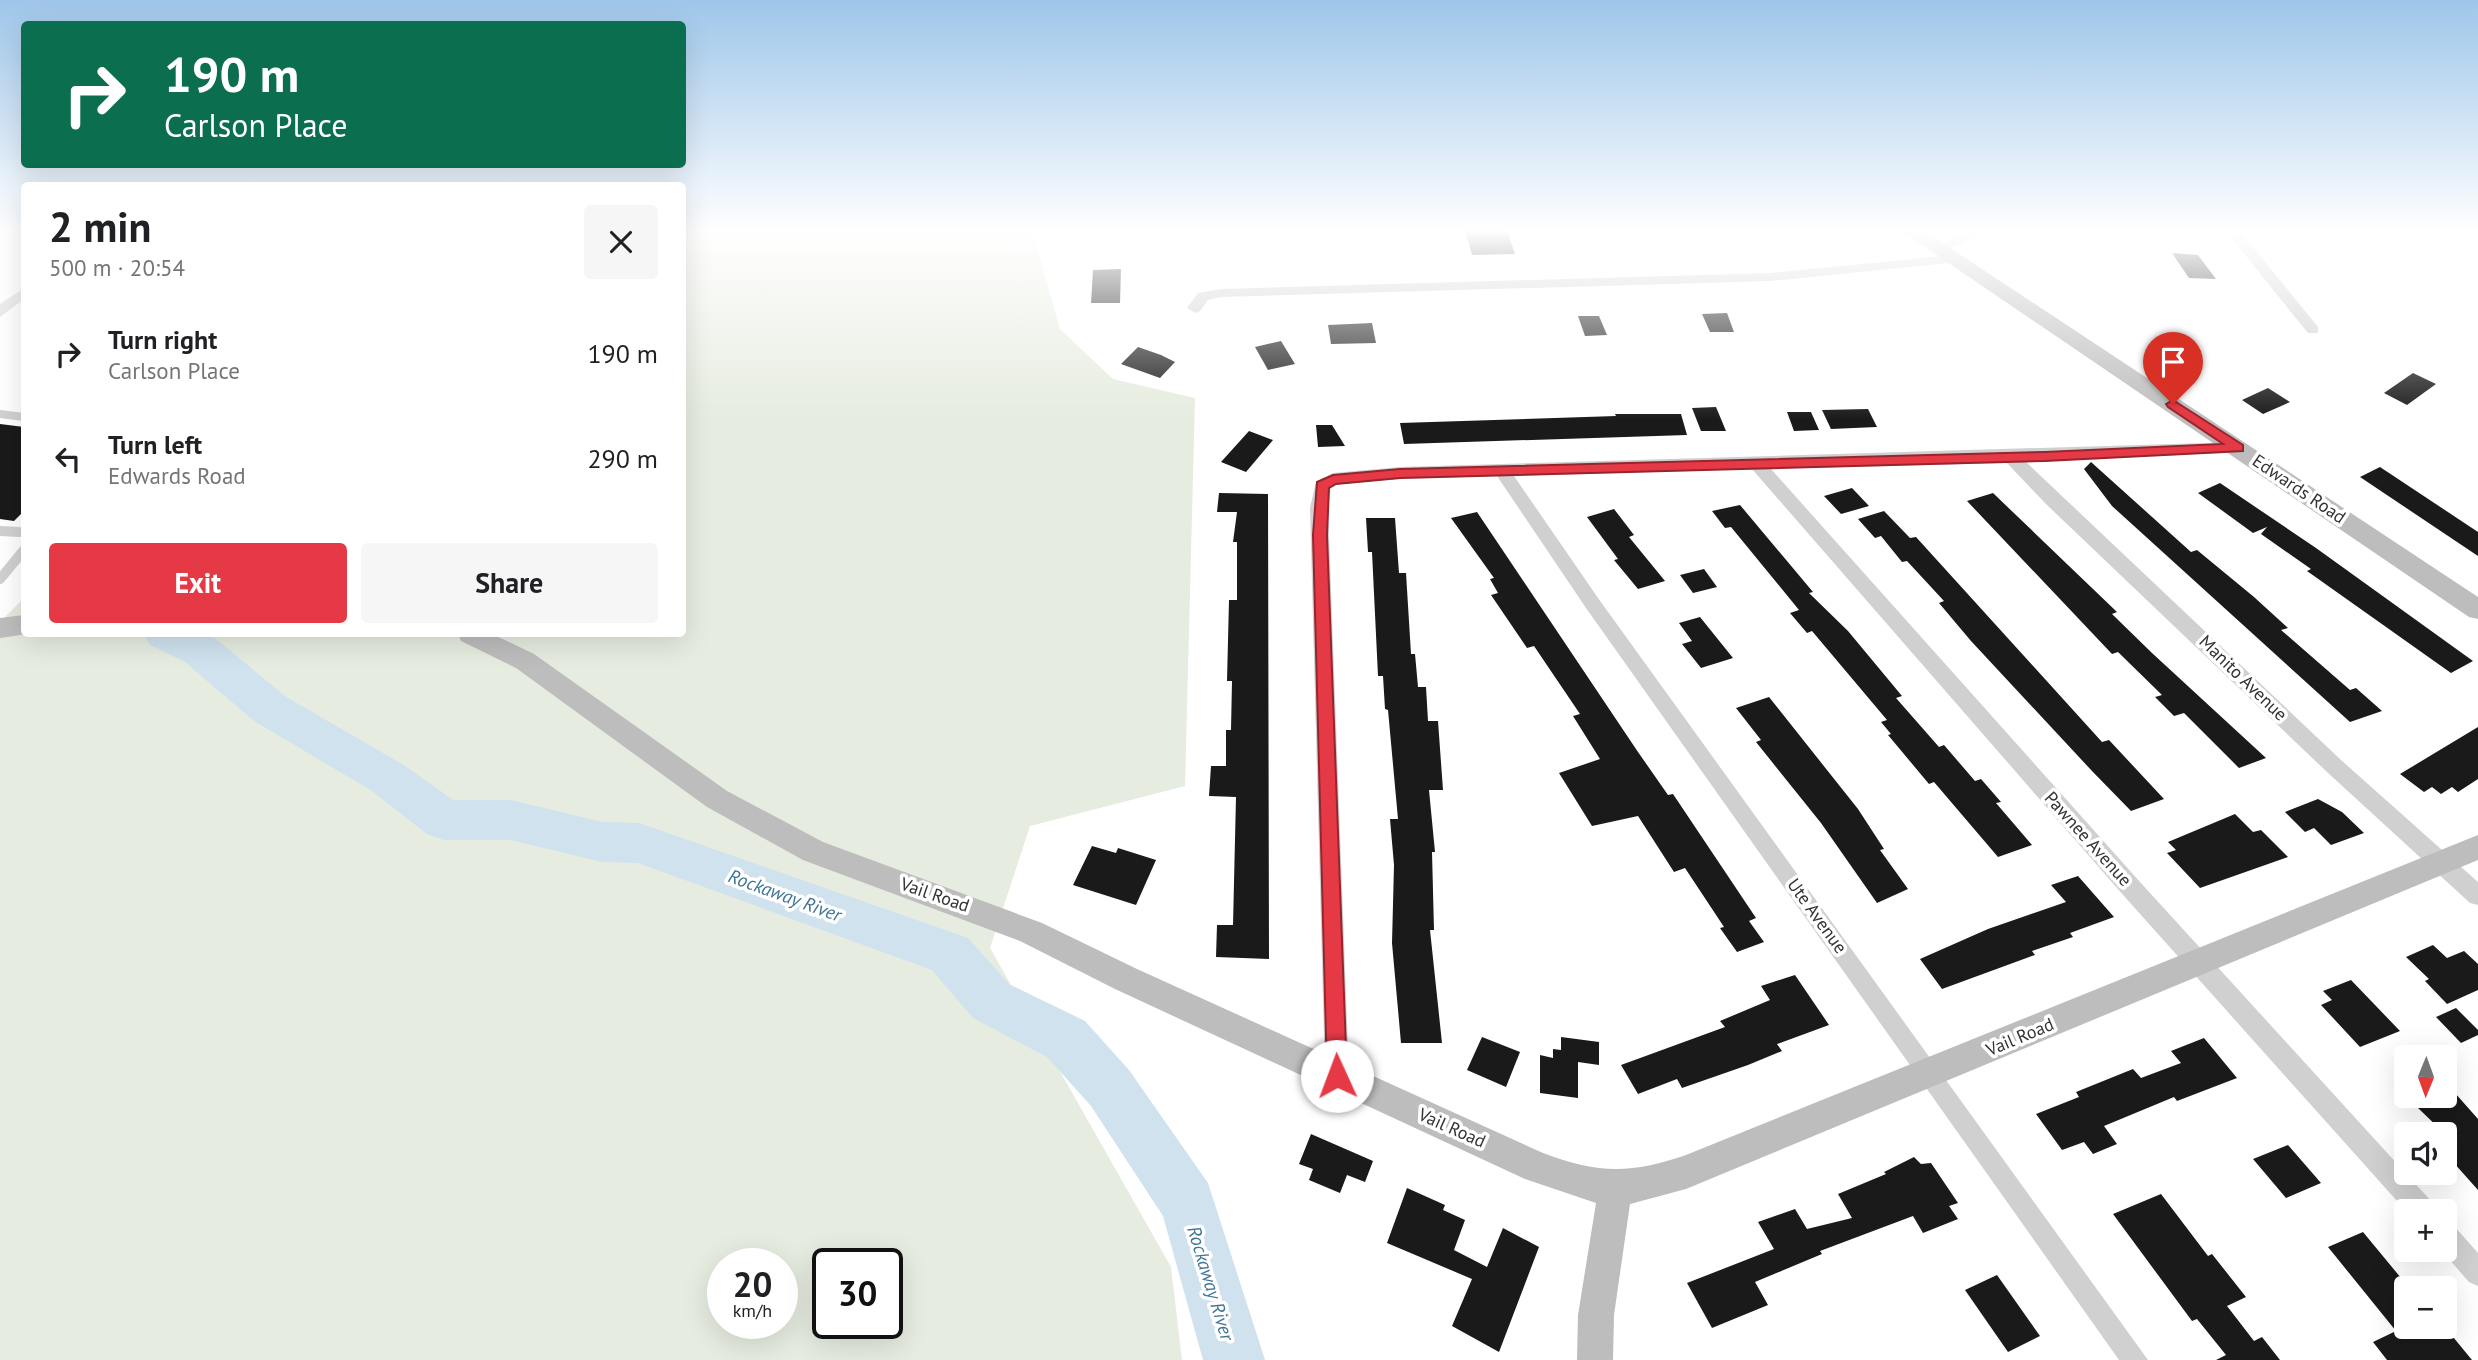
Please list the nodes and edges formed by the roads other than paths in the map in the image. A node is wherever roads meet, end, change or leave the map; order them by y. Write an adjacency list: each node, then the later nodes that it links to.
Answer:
1 (1218, 293): 5 (street)
2 (2007, 293): 10 (street, Edwards Road)
3 (2283, 293): 7 (street)
4 (21, 294): 6 (street)
5 (1195, 308)
6 (0, 312)
7 (2313, 330)
8 (0, 414): 9 (lane)
9 (21, 417)
10 (2238, 448): 11 (street); 18 (street, Edwards Road)
11 (2011, 457): 12 (street); 23 (street, Manito Avenue)
12 (1757, 464): 13 (street); 25 (street, Pawnee Avenue)
13 (1502, 471): 26 (street, Ute Avenue); 27 (street)
14 (0, 531): 15 (lane)
15 (21, 533)
16 (21, 554): 17 (lane)
17 (0, 578)
18 (2478, 610)
19 (21, 625): 20 (street)
20 (0, 628)
21 (476, 637): 27 (street, Vail Road)
22 (2478, 848): 23 (street, Vail Road)
23 (2441, 860): 24 (street, Manito Avenue); 25 (street, Vail Road)
24 (2478, 896)
25 (2199, 960): 26 (street, Vail Road); 29 (street, Pawnee Avenue)
26 (1931, 1074): 28 (street, Vail Road); 33 (street, Ute Avenue)
27 (1337, 1076): 28 (street, Vail Road)
28 (1614, 1190): 32 (street)
29 (2412, 1199)
30 (2457, 1249): 31 (street)
31 (2478, 1273)
32 (1595, 1360)
33 (2136, 1360)

